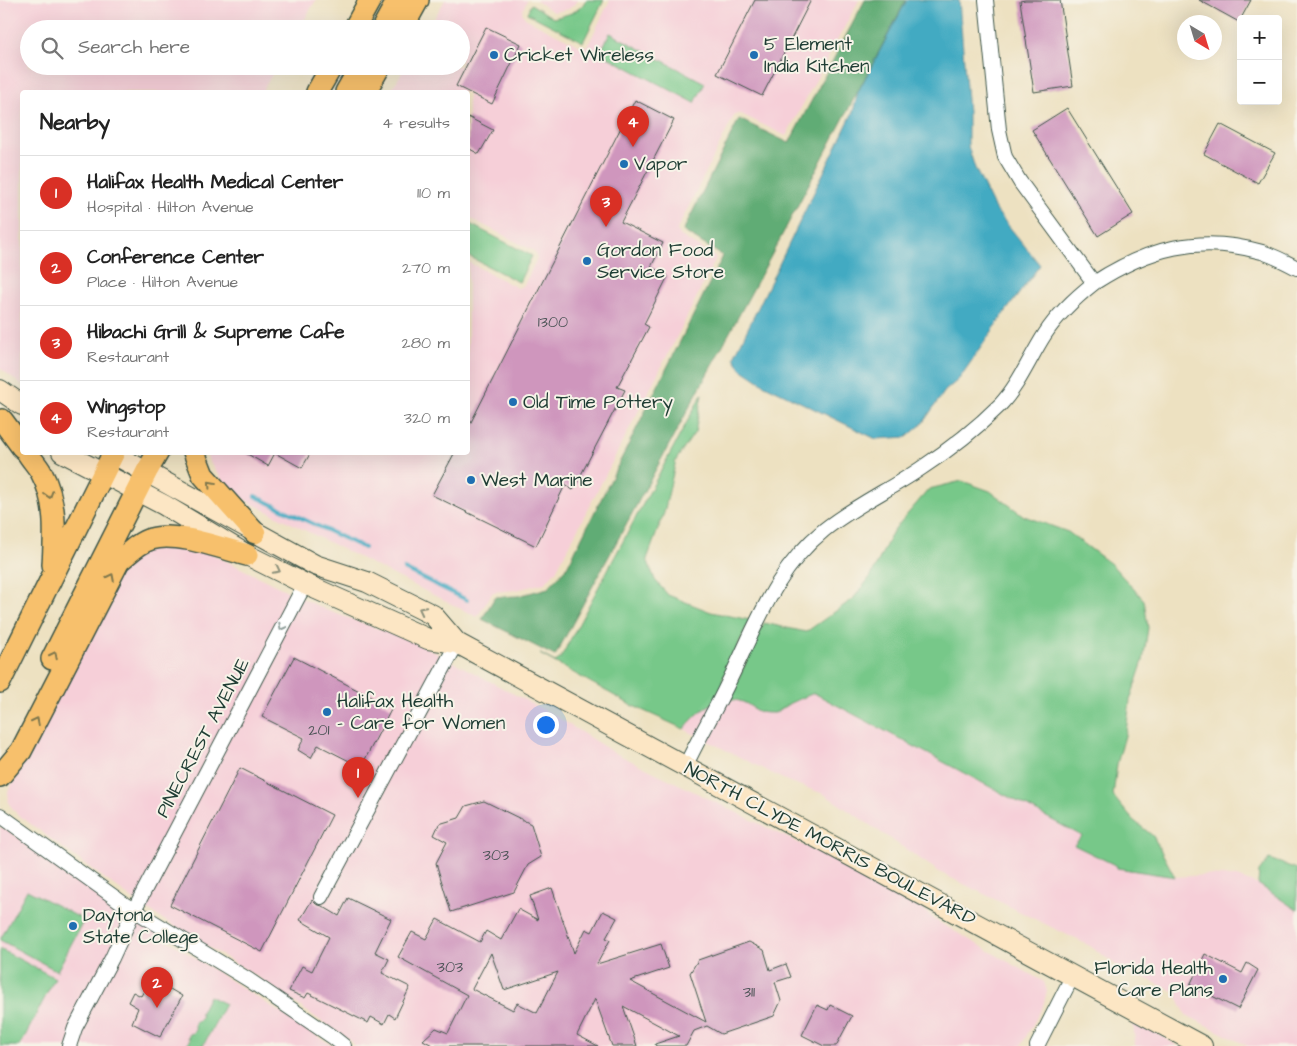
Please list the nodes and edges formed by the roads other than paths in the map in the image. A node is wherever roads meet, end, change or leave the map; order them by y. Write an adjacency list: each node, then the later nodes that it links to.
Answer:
1 (370, 0): 5 (main road)
2 (398, 0): 6 (main road)
3 (418, 0): 7 (main road)
4 (986, 0): 15 (street)
5 (359, 20)
6 (387, 20)
7 (407, 20)
8 (327, 75): 11 (main road)
9 (356, 75): 12 (main road)
10 (375, 75): 13 (main road)
11 (318, 90)
12 (347, 90)
13 (366, 90)
14 (1297, 268): 15 (street)
15 (1094, 282): 37 (street)
16 (0, 390): 17 (main road)
17 (20, 404)
18 (1, 419): 19 (main road); 20 (main road)
19 (20, 430)
20 (20, 444)
21 (29, 455): 32 (main road, one-way to 32)
22 (68, 455): 28 (main road, NORTH CLYDE MORRIS BOULEVARD)
23 (111, 455): 28 (main road)
24 (116, 455): 27 (main road, NORTH CLYDE MORRIS BOULEVARD)
25 (156, 455): 27 (main road)
26 (195, 455): 30 (main road, one-way to 26)
27 (147, 472): 29 (main road); 30 (main road, NORTH CLYDE MORRIS BOULEVARD)
28 (103, 474): 29 (main road, NORTH CLYDE MORRIS BOULEVARD); 32 (main road)
29 (137, 491): 31 (main road, NORTH CLYDE MORRIS BOULEVARD); 36 (main road, one-way to 29)
30 (255, 533): 34 (main road, NORTH CLYDE MORRIS BOULEVARD, one-way to 30)
31 (247, 554): 33 (main road, NORTH CLYDE MORRIS BOULEVARD, one-way to 33); 38 (main road, one-way to 31)
32 (52, 576): 35 (main road)
33 (305, 584): 34 (main road, NORTH CLYDE MORRIS BOULEVARD); 41 (street, PINECREST AVENUE, one-way to 41)
34 (457, 643): 37 (main road, NORTH CLYDE MORRIS BOULEVARD); 40 (street)
35 (0, 682)
36 (0, 760)
37 (685, 767): 42 (main road, NORTH CLYDE MORRIS BOULEVARD)
38 (0, 776)
39 (0, 816): 41 (street)
40 (321, 897)
41 (134, 910): 43 (street, PINECREST AVENUE); 44 (street)
42 (1073, 975): 45 (street); 46 (main road, NORTH CLYDE MORRIS BOULEVARD)
43 (69, 1046)
44 (344, 1046)
45 (1037, 1046)
46 (1202, 1046)

